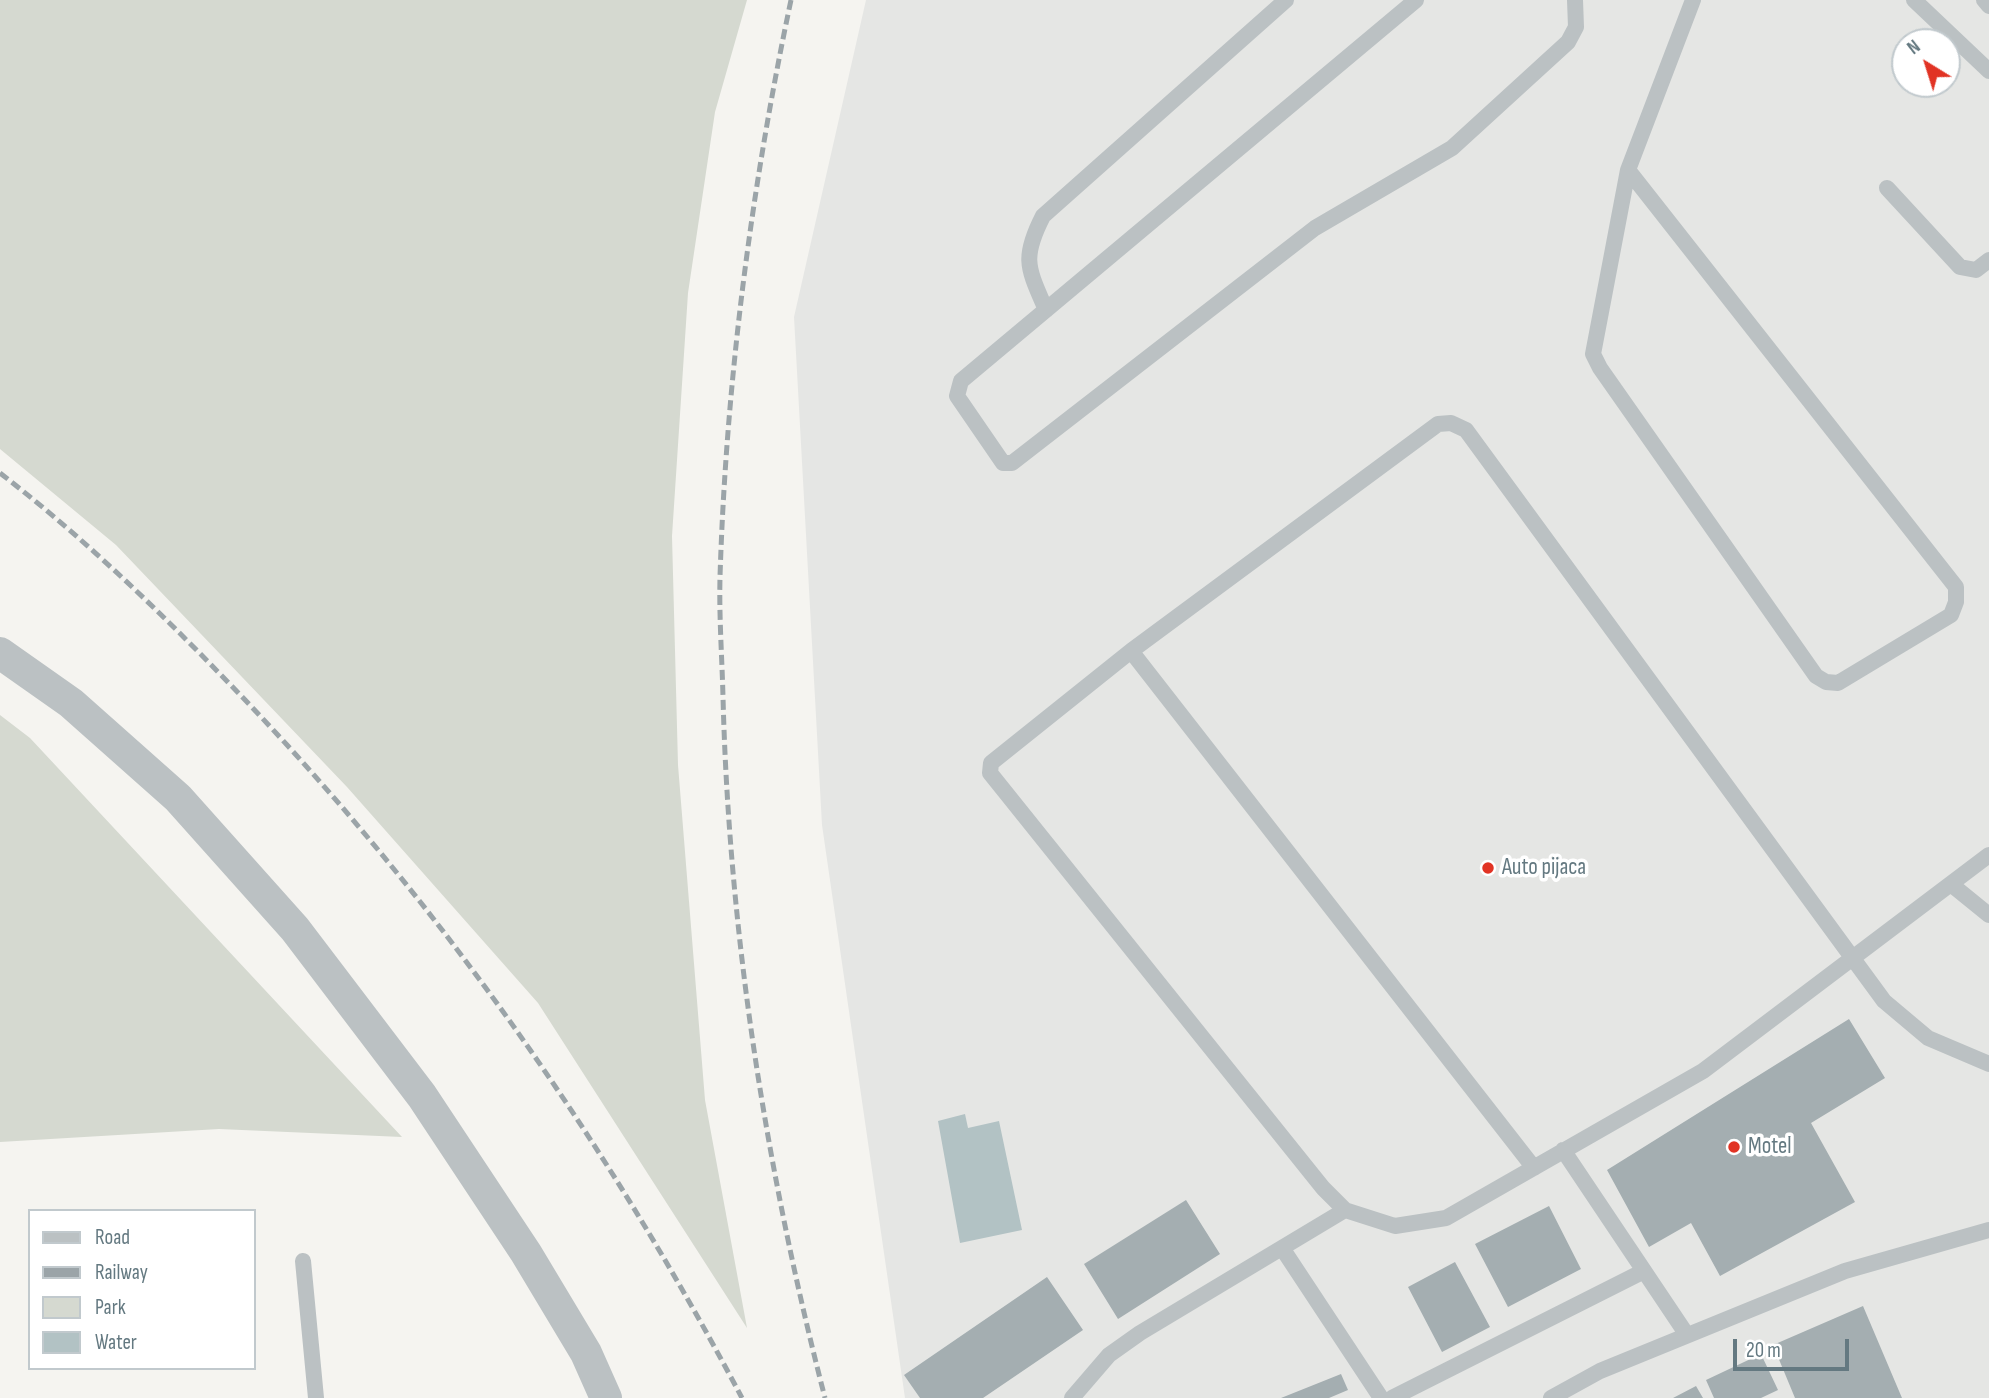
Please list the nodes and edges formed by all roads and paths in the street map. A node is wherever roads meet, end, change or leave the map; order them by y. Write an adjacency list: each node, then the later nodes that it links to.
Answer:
1 (1286, 0): 12 (lane)
2 (1416, 0): 12 (lane)
3 (1575, 0): 12 (lane)
4 (1692, 0): 9 (lane)
5 (1914, 0): 8 (lane)
6 (1984, 0): 7 (lane)
7 (1989, 6)
8 (1989, 71)
9 (1628, 170): 9 (lane)
10 (1888, 188): 11 (lane)
11 (1989, 260)
12 (1046, 310)
13 (1131, 651): 18 (lane); 21 (lane); 22 (lane)
14 (0, 653): 29 (street)
15 (1989, 855): 16 (lane)
16 (1952, 885): 17 (lane); 18 (lane)
17 (1989, 915)
18 (1852, 958): 19 (lane); 20 (lane)
19 (1989, 1064)
20 (1563, 1150): 21 (lane); 26 (lane)
21 (1534, 1168): 22 (lane)
22 (1345, 1210): 24 (lane)
23 (1989, 1230): 27 (lane)
24 (1282, 1248): 30 (lane); 31 (lane)
25 (303, 1261): 28 (lane)
26 (1644, 1271): 27 (lane); 32 (lane)
27 (1687, 1335): 33 (lane)
28 (316, 1398)
29 (606, 1398)
30 (1072, 1398)
31 (1381, 1398)
32 (1392, 1398)
33 (1551, 1398)

